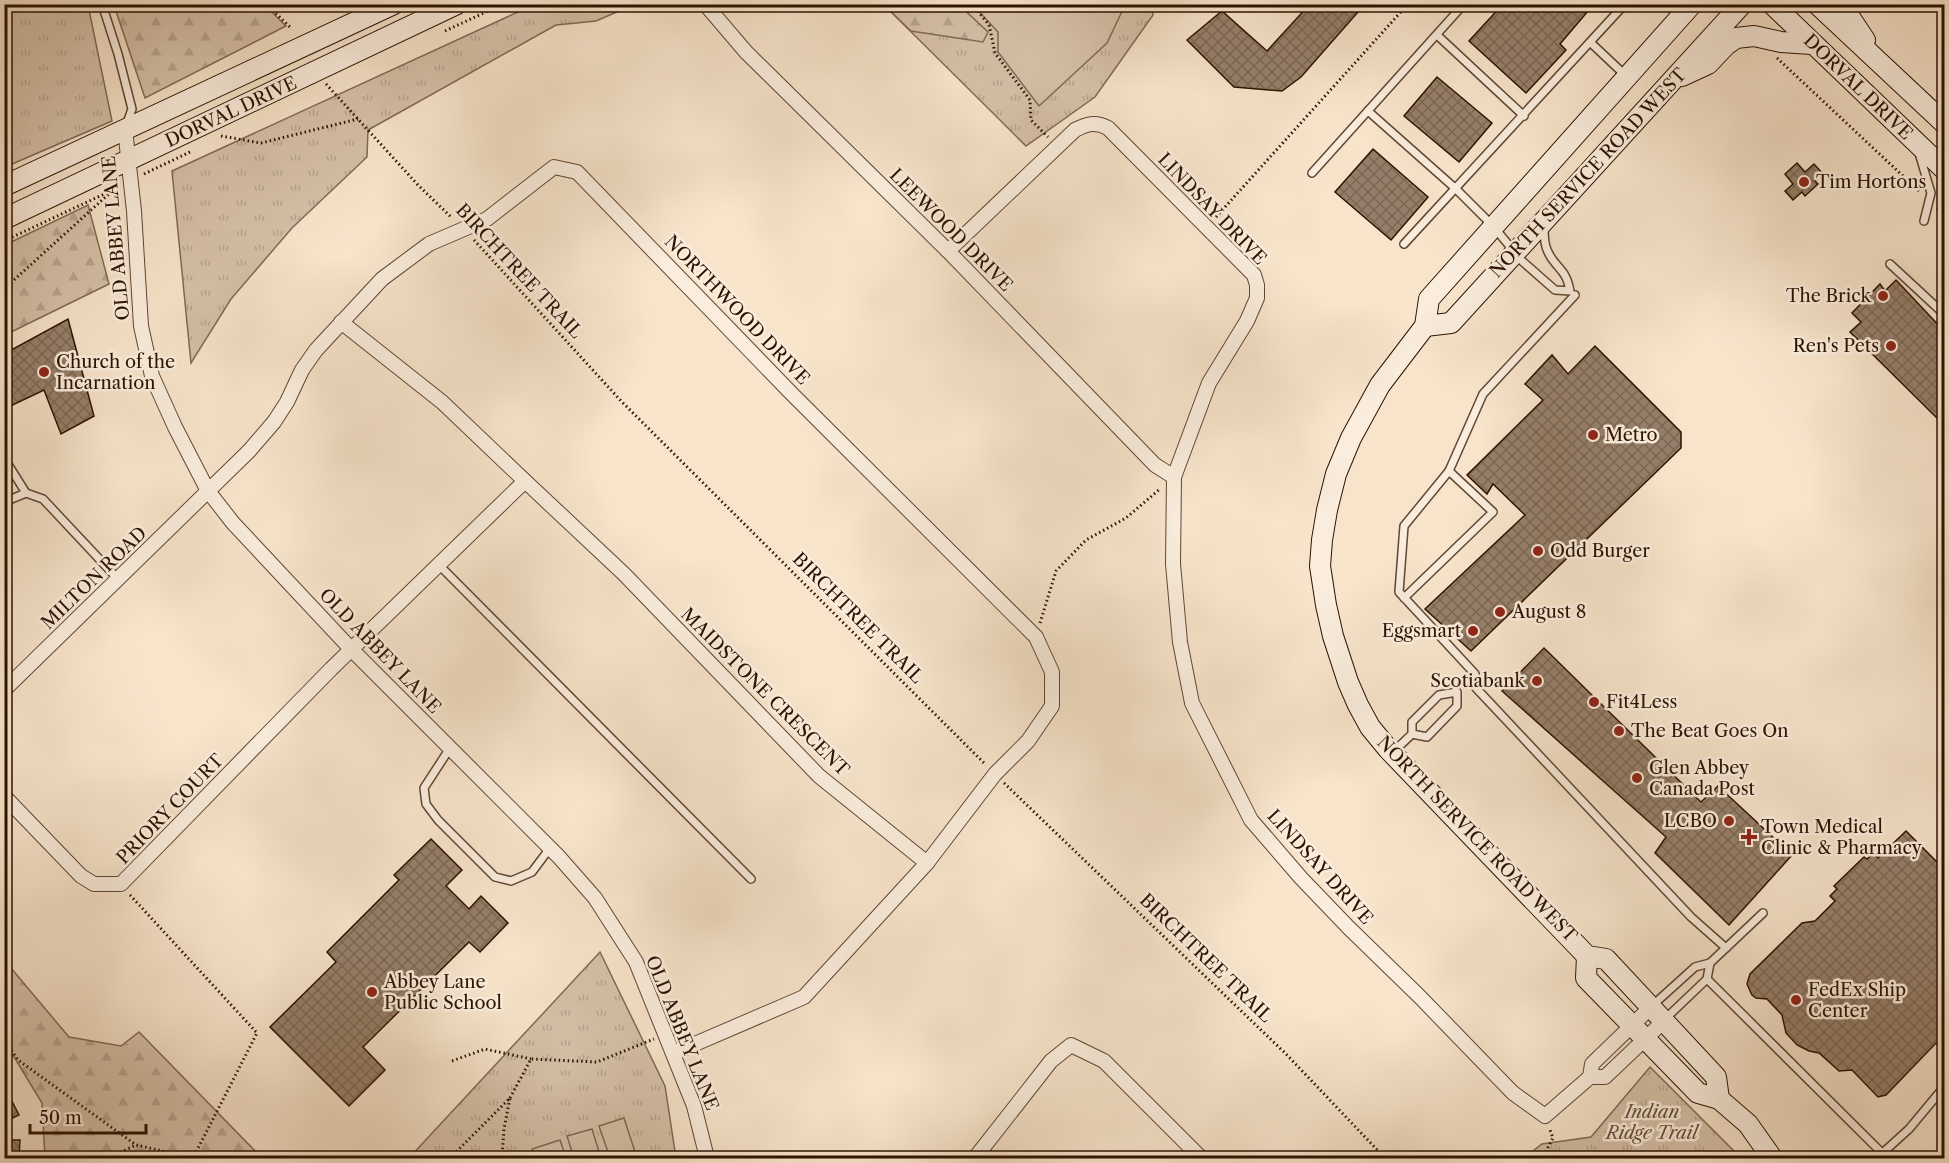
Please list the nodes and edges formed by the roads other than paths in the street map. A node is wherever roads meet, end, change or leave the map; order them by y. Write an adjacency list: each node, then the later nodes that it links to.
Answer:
1 (102, 4): 21 (lane)
2 (394, 4): 21 (street, DORVAL DRIVE)
3 (457, 4): 23 (street, DORVAL DRIVE)
4 (705, 4): 33 (street, LEEWOOD DRIVE)
5 (1464, 4): 12 (lane)
6 (1625, 4): 13 (lane)
7 (1692, 4): 16 (street, NORTH SERVICE ROAD WEST)
8 (1742, 4): 17 (street, NORTH SERVICE ROAD WEST)
9 (1772, 4): 14 (street, DORVAL DRIVE)
10 (1817, 4): 15 (street, DORVAL DRIVE)
11 (1841, 4): 15 (street)
12 (1437, 35): 18 (lane); 19 (lane)
13 (1591, 43): 16 (lane); 19 (lane)
14 (1812, 44): 17 (street); 22 (street, DORVAL DRIVE)
15 (1881, 65): 20 (street, DORVAL DRIVE)
16 (1627, 77): 31 (street, NORTH SERVICE ROAD WEST)
17 (1675, 80): 29 (street, NORTH SERVICE ROAD WEST)
18 (1368, 111): 25 (lane); 27 (lane)
19 (1524, 116): 27 (lane)
20 (1944, 123)
21 (125, 129): 23 (street, OLD ABBEY LANE); 26 (street, DORVAL DRIVE)
22 (1915, 142): 24 (street, DORVAL DRIVE); 30 (lane)
23 (128, 160): 28 (street, DORVAL DRIVE); 44 (street, OLD ABBEY LANE)
24 (1944, 169)
25 (1312, 173)
26 (4, 186)
27 (1456, 189): 31 (lane); 32 (lane)
28 (4, 219)
29 (1544, 221): 34 (street, NORTH SERVICE ROAD WEST); 34 (lane)
30 (1924, 221)
31 (1493, 226): 34 (lane); 39 (street, NORTH SERVICE ROAD WEST)
32 (1404, 244)
33 (948, 251): 42 (street, LEEWOOD DRIVE); 42 (street, LINDSAY DRIVE)
34 (1515, 253): 39 (street, NORTH SERVICE ROAD WEST)
35 (1890, 264): 37 (lane)
36 (1575, 295): 41 (lane)
37 (1944, 314)
38 (341, 322): 43 (street, MAIDSTONE CRESCENT); 44 (street, NORTHWOOD DRIVE); 57 (street, NORTHWOOD DRIVE)
39 (1425, 326): 54 (street, NORTH SERVICE ROAD WEST)
40 (4, 458): 45 (lane)
41 (1449, 471): 49 (lane); 49 (lane)
42 (1174, 477): 65 (street, LINDSAY DRIVE)
43 (525, 481): 47 (street); 57 (street, MAIDSTONE CRESCENT)
44 (208, 491): 48 (street, MILTON ROAD); 50 (street, OLD ABBEY LANE)
45 (26, 494): 46 (lane); 48 (lane)
46 (4, 502)
47 (439, 565): 50 (street); 58 (lane)
48 (118, 580): 51 (street, MILTON ROAD)
49 (1404, 598): 60 (lane)
50 (351, 649): 53 (street, OLD ABBEY LANE); 55 (street, PRIORY COURT)
51 (4, 690)
52 (1412, 734): 52 (lane); 54 (lane)
53 (450, 748): 56 (street, OLD ABBEY LANE); 56 (lane)
54 (1392, 753): 61 (street, NORTH SERVICE ROAD WEST)
55 (4, 796)
56 (550, 848): 66 (street, OLD ABBEY LANE)
57 (927, 863): 66 (street)
58 (751, 879)
59 (1763, 913): 60 (lane)
60 (1726, 948): 62 (lane)
61 (1587, 956): 64 (street, NORTH SERVICE ROAD WEST); 65 (street, NORTH SERVICE ROAD WEST)
62 (1710, 963): 63 (lane); 64 (lane)
63 (1707, 978): 64 (lane); 69 (lane)
64 (1657, 1014): 65 (street); 68 (street, NORTH SERVICE ROAD WEST)
65 (1639, 1031): 68 (street, NORTH SERVICE ROAD WEST)
66 (674, 1053): 70 (street, OLD ABBEY LANE)
67 (1944, 1087): 69 (lane)
68 (1719, 1099): 73 (street, NORTH SERVICE ROAD WEST)
69 (1880, 1156)
70 (706, 1158)
71 (975, 1158): 72 (street)
72 (1201, 1158)
73 (1772, 1158)

